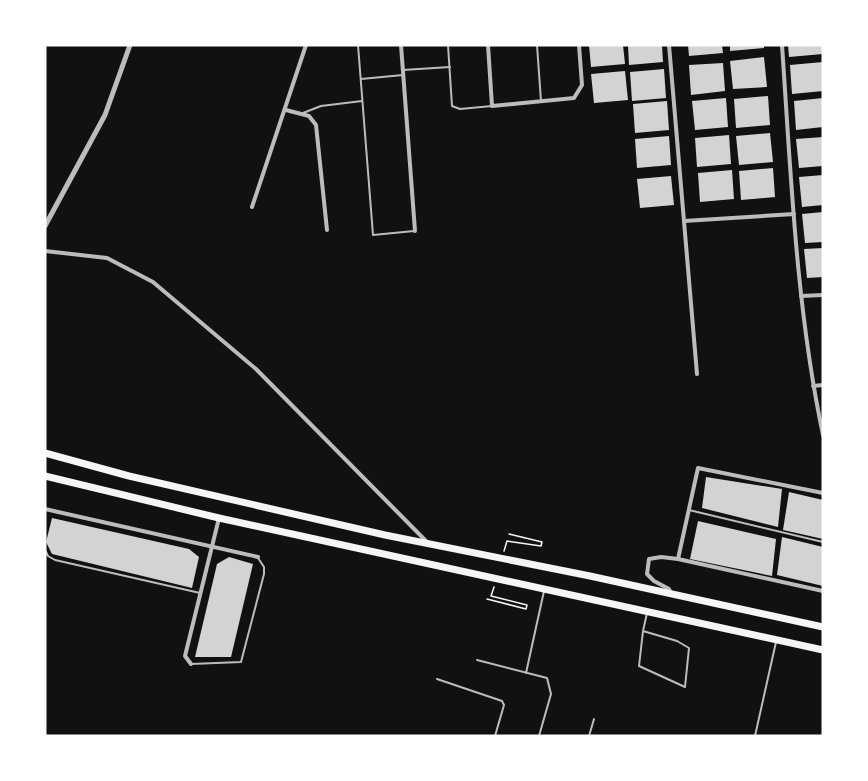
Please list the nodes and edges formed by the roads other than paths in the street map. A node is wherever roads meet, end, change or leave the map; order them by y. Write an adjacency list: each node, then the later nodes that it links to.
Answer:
1 (130, 45): 22 (street)
2 (306, 45): 17 (street)
3 (358, 45): 13 (lane)
4 (401, 45): 12 (street)
5 (448, 45): 11 (lane)
6 (488, 45): 16 (street)
7 (537, 45): 15 (lane)
8 (579, 45): 15 (street)
9 (669, 45): 21 (street)
10 (782, 45): 20 (street)
11 (450, 67): 12 (lane); 16 (lane)
12 (403, 73): 13 (lane); 24 (street)
13 (360, 79): 14 (lane)
14 (362, 101): 18 (lane); 24 (lane)
15 (541, 101): 16 (street)
16 (492, 106)
17 (286, 110): 18 (street); 19 (street)
18 (303, 113): 23 (street)
19 (252, 207)
20 (794, 214): 21 (street); 27 (street)
21 (684, 221): 28 (street)
22 (45, 226)
23 (327, 230)
24 (415, 231)
25 (45, 251): 39 (street)
26 (823, 295): 27 (street)
27 (801, 296): 30 (street)
28 (697, 374)
29 (823, 385): 30 (street)
30 (813, 386): 31 (street)
31 (823, 435)
32 (45, 453): 39 (highway)
33 (45, 476): 37 (highway)
34 (823, 493): 36 (street)
35 (45, 509): 40 (street)
36 (689, 510): 38 (lane); 43 (street)
37 (219, 518): 40 (street); 44 (highway)
38 (823, 542)
39 (429, 544): 47 (highway)
40 (212, 546): 42 (street); 46 (street)
41 (45, 550): 46 (lane)
42 (258, 557): 54 (lane)
43 (678, 559): 45 (street); 47 (street)
44 (545, 588): 48 (highway); 55 (lane)
45 (823, 591)
46 (200, 593): 54 (street)
47 (671, 594): 49 (highway)
48 (648, 610): 50 (lane); 51 (highway)
49 (823, 627)
50 (643, 631): 50 (lane)
51 (777, 639): 52 (highway); 61 (lane)
52 (823, 650)
53 (477, 660): 55 (lane)
54 (191, 664)
55 (526, 673): 59 (lane)
56 (437, 679): 58 (lane)
57 (594, 719): 60 (lane)
58 (495, 736)
59 (539, 736)
60 (589, 736)
61 (754, 736)

